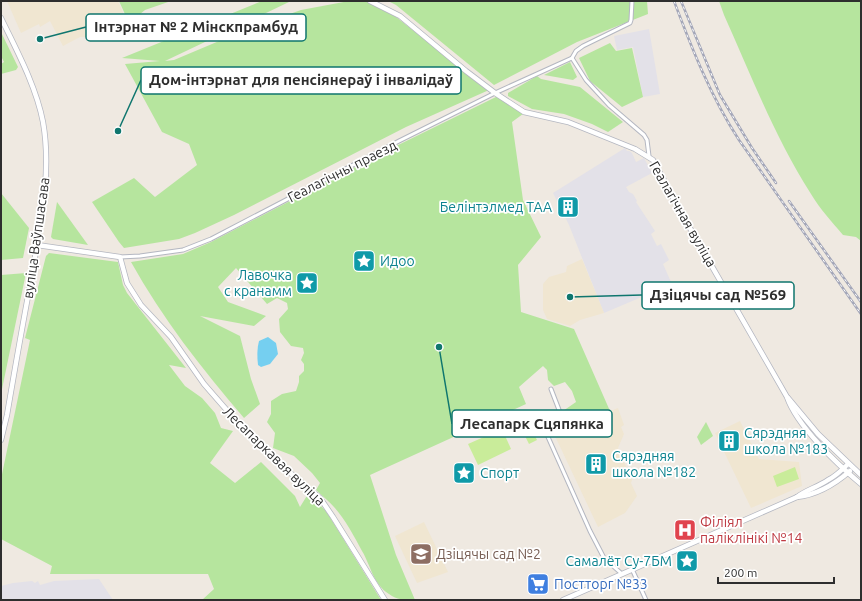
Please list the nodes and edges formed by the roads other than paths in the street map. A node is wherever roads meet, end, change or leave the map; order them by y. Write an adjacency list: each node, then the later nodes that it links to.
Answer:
1 (370, 1): 5 (street, Геалагічная вуліца)
2 (632, 1): 4 (street, Геалагічны праезд)
3 (1, 18): 7 (street, вуліца Ваўпшасава)
4 (572, 58): 5 (street, Геалагічны праезд); 6 (street)
5 (496, 93): 6 (street, Геалагічная вуліца); 8 (street, Геалагічны праезд)
6 (649, 156): 10 (street, Геалагічная вуліца)
7 (37, 245): 8 (street, Геалагічны праезд); 11 (street, вуліца Ваўпшасава)
8 (120, 256): 21 (street, Лесапаркавая вуліца)
9 (551, 389): 20 (street)
10 (787, 397): 12 (street, Геалагічная вуліца); 13 (street, Геалагічная вуліца)
11 (1, 440)
12 (848, 464): 13 (street); 14 (street, Геалагічная вуліца)
13 (843, 468): 15 (street, Геалагічная вуліца); 18 (street)
14 (853, 468): 15 (street); 16 (street, Геалагічная вуліца)
15 (848, 472): 17 (street, Геалагічная вуліца); 18 (street)
16 (861, 475)
17 (861, 484)
18 (797, 497): 19 (street)
19 (632, 569): 20 (street); 23 (street)
20 (622, 574): 22 (street)
21 (385, 600)
22 (563, 600)
23 (646, 600)

